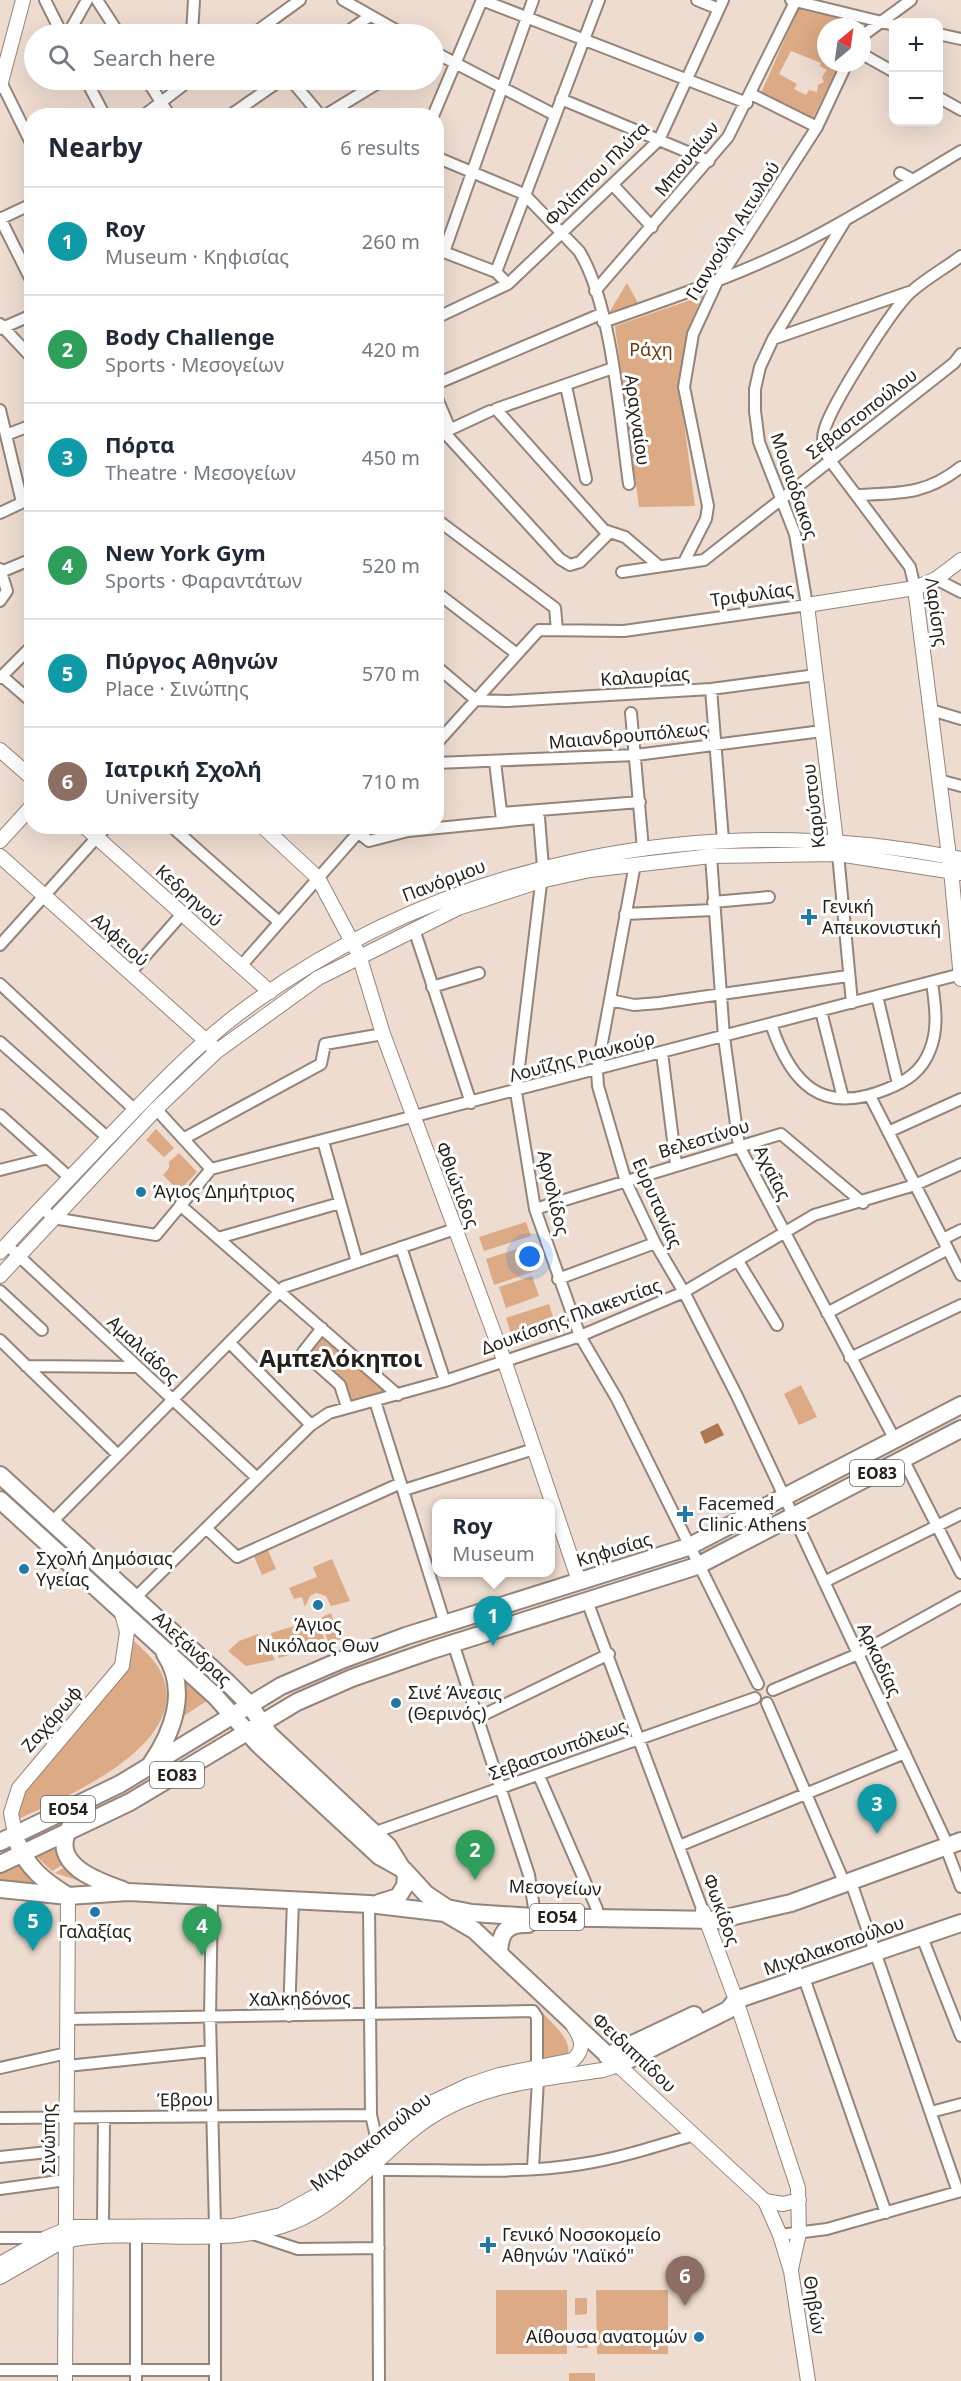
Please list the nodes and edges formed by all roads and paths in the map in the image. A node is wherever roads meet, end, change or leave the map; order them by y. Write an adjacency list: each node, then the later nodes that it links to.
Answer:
1 (23, 0): 36 (street)
2 (45, 0): 18 (street)
3 (87, 0): 19 (street)
4 (97, 0): 20 (street)
5 (194, 0): 21 (street)
6 (300, 0): 22 (street)
7 (343, 0): 15 (street)
8 (482, 0): 16 (street); 32 (street)
9 (532, 0): 16 (street)
10 (599, 0): 28 (street)
11 (697, 0): 14 (street)
12 (911, 0): 17 (street)
13 (794, 1): 17 (street); 45 (street, Μπουαίων)
14 (721, 4): 35 (street, Φιλίππου Πλύτα)
15 (370, 16): 23 (street); 24 (street)
16 (526, 18): 28 (street); 37 (street)
17 (878, 22): 25 (street); 26 (street)
18 (57, 24)
19 (74, 24)
20 (113, 24)
21 (193, 24)
22 (268, 24)
23 (358, 24)
24 (385, 24)
25 (889, 24)
26 (871, 28)
27 (943, 35): 29 (street)
28 (584, 39): 35 (street); 44 (street)
29 (961, 39)
30 (444, 58): 32 (street)
31 (871, 59): 33 (street)
32 (455, 64): 37 (street); 54 (street)
33 (889, 69)
34 (843, 72): 57 (street, Γιαννούλη Αιτωλού)
35 (688, 79): 45 (street); 59 (street, Φιλίππου Πλύτα)
36 (0, 84): 58 (street)
37 (502, 89): 56 (street); 63 (street)
38 (91, 90): 48 (street)
39 (153, 90): 47 (street)
40 (176, 90): 47 (street)
41 (267, 90): 51 (street)
42 (300, 90): 52 (street)
43 (366, 90): 53 (street)
44 (561, 99): 56 (street); 59 (street)
45 (749, 99): 57 (street); 62 (street, Μπουαίων)
46 (943, 99): 55 (street)
47 (161, 102): 49 (street); 50 (street)
48 (101, 108)
49 (153, 108)
50 (165, 108)
51 (241, 108)
52 (315, 108)
53 (336, 108)
54 (437, 108)
55 (961, 110)
56 (555, 115): 67 (street)
57 (817, 127): 78 (street, Γιαννούλη Αιτωλού)
58 (24, 130)
59 (659, 140): 62 (street); 66 (street, Φιλίππου Πλύτα)
60 (961, 151): 65 (street)
61 (444, 161): 63 (street, Αραχναίου)
62 (709, 161): 71 (street, Μπουαίων)
63 (474, 171): 67 (street, Αραχναίου); 73 (street)
64 (900, 173): 65 (street)
65 (912, 180): 70 (street)
66 (613, 185): 71 (street); 72 (street, Φιλίππου Πλύτα)
67 (524, 194): 72 (street, Αραχναίου); 77 (street)
68 (24, 208): 69 (street)
69 (0, 218): 76 (street)
70 (845, 221): 78 (street); 86 (street, Μοισιόδακος)
71 (651, 226): 80 (street, Μπουαίων)
72 (562, 233): 79 (street, Φιλίππου Πλύτα); 80 (street, Αραχναίου)
73 (444, 241)
74 (444, 252): 77 (street)
75 (961, 256): 81 (street, Λαρίσης)
76 (24, 266)
77 (496, 272): 79 (street)
78 (717, 282): 84 (street); 111 (street, Γιαννούλη Αιτωλού)
79 (508, 284): 82 (street, Φιλίππου Πλύτα)
80 (595, 291): 84 (street, Αραχναίου)
81 (910, 292): 86 (street); 98 (street, Λαρίσης)
82 (444, 314)
83 (24, 318): 85 (street)
84 (602, 318): 89 (street, Αραχναίου); 90 (street)
85 (1, 327): 87 (street)
86 (773, 339): 104 (street, Μοισιόδακος)
87 (24, 350)
88 (959, 362): 98 (street, Σεβαστοπούλου)
89 (613, 368): 91 (street); 101 (street, Αραχναίου)
90 (444, 381)
91 (566, 386): 93 (street); 100 (street)
92 (0, 410): 97 (street)
93 (493, 410): 95 (street); 108 (street)
94 (24, 428): 97 (street)
95 (444, 432)
96 (444, 433): 108 (street)
97 (6, 435): 102 (street)
98 (829, 459): 103 (street, Λαρίσης); 104 (street, Σεβαστοπούλου)
99 (961, 467): 103 (street)
100 (586, 479)
101 (629, 484)
102 (24, 491)
103 (857, 495): 116 (street, Λαρίσης)
104 (780, 500): 111 (street, Σεβαστοπούλου); 120 (street, Μοισιόδακος)
105 (24, 501): 106 (street)
106 (0, 513)
107 (444, 525): 121 (street)
108 (609, 532): 112 (street)
109 (961, 560): 115 (street, Τριφυλίας)
110 (24, 562): 113 (street)
111 (684, 562): 112 (street, Σεβαστοπούλου)
112 (659, 566): 114 (street, Σεβαστοπούλου)
113 (1, 570): 119 (street)
114 (622, 572)
115 (936, 579): 116 (street, Τριφυλίας); 117 (street)
116 (915, 588): 120 (street, Τριφυλίας); 130 (street, Λαρίσης)
117 (961, 592)
118 (444, 598): 123 (street)
119 (0, 601)
120 (807, 605): 121 (street, Τριφυλίας); 125 (street, Καρύστου)
121 (557, 630): 123 (street, Τριφυλίας)
122 (24, 654): 126 (street)
123 (517, 654): 129 (street)
124 (444, 673): 129 (street)
125 (816, 675): 127 (street, Καλαυρίας); 133 (street, Καρύστου)
126 (1, 677): 128 (street)
127 (711, 689): 129 (street, Καλαυρίας); 135 (street)
128 (24, 696)
129 (476, 700): 134 (street)
130 (930, 710): 132 (street); 141 (street, Λαρίσης)
131 (631, 713): 137 (street)
132 (961, 719)
133 (822, 731): 135 (street, Μαιανδρουπόλεως); 157 (street, Καρύστου)
134 (444, 735)
135 (716, 745): 137 (street, Μαιανδρουπόλεως); 155 (street)
136 (0, 750): 140 (street)
137 (636, 755): 138 (street, Μαιανδρουπόλεως); 143 (street)
138 (495, 762): 139 (street, Μαιανδρουπόλεως); 145 (street)
139 (444, 763)
140 (24, 771)
141 (939, 780): 142 (street); 162 (street, Λαρίσης)
142 (961, 786)
143 (640, 802): 145 (street); 158 (street)
144 (24, 815): 156 (street)
145 (501, 816): 146 (street); 163 (street, Αργολίδος)
146 (444, 825)
147 (93, 834): 154 (street, Κεδρηνού)
148 (100, 834): 154 (street)
149 (180, 834): 171 (street)
150 (270, 834): 164 (street, Φθιώτιδος)
151 (353, 834): 164 (street)
152 (362, 834): 153 (street)
153 (396, 834)
154 (97, 838): 166 (street); 169 (street, Κεδρηνού)
155 (723, 840): 157 (street, Πανόρμου); 158 (street, Πανόρμου)
156 (0, 841)
157 (837, 848): 160 (street, Πανόρμου); 162 (street, Πανόρμου); 179 (street, Καρύστου)
158 (643, 849): 163 (street, Πανόρμου)
159 (0, 856): 166 (street, Αλφειού)
160 (711, 856): 161 (street, Πανόρμου); 168 (street, Αχαΐας)
161 (635, 864): 165 (street, Πανόρμου); 170 (street, Ευρυτανίας)
162 (956, 865): 180 (street, Λαρίσης)
163 (543, 867): 165 (street, Αργολίδος); 173 (street, Πανόρμου)
164 (318, 878): 171 (street); 173 (street, Φθιώτιδος)
165 (540, 881): 172 (street, Πανόρμου); 198 (street, Αργολίδος)
166 (44, 897): 174 (street); 177 (street, Αλφειού)
167 (769, 897): 168 (street)
168 (713, 906): 170 (street); 185 (street, Αχαΐας)
169 (182, 914): 176 (street, Κεδρηνού); 177 (street)
170 (625, 915): 187 (street, Ευρυτανίας)
171 (279, 922): 176 (street)
172 (414, 929): 175 (street, Πανόρμου); 183 (street)
173 (352, 940): 175 (street, Φθιώτιδος); 184 (street, Πανόρμου)
174 (0, 945)
175 (360, 955): 191 (street, Φθιώτιδος); 194 (street, Πανόρμου)
176 (241, 966): 184 (street, Κεδρηνού)
177 (130, 973): 194 (street, Αλφειού)
178 (479, 973): 183 (street)
179 (848, 976): 185 (street); 188 (street, Καρύστου)
180 (960, 976): 181 (street, Λουΐζης Ριανκούρ)
181 (932, 982): 186 (street, Λουΐζης Ριανκούρ); 197 (street)
182 (0, 984): 204 (street)
183 (432, 987): 202 (street)
184 (270, 992): 194 (street, Πανόρμου)
185 (720, 994): 187 (street); 192 (street, Αχαΐας)
186 (877, 996): 188 (street, Λουΐζης Ριανκούρ); 197 (street)
187 (610, 1000): 196 (street, Ευρυτανίας)
188 (852, 1003): 189 (street, Λουΐζης Ριανκούρ)
189 (821, 1011): 190 (street, Λουΐζης Ριανκούρ); 200 (street)
190 (771, 1024): 192 (street, Λουΐζης Ριανκούρ); 200 (street)
191 (382, 1034): 206 (street, Φθιώτιδος); 209 (street)
192 (724, 1037): 195 (street, Λουΐζης Ριανκούρ); 211 (street, Αχαΐας)
193 (0, 1042): 208 (street)
194 (211, 1046): 203 (street, Πανόρμου); 204 (street, Πανόρμου)
195 (662, 1053): 196 (street, Λουΐζης Ριανκούρ); 213 (street)
196 (597, 1070): 198 (street, Λουΐζης Ριανκούρ); 218 (street, Ευρυτανίας)
197 (898, 1084): 199 (street)
198 (516, 1092): 202 (street, Λουΐζης Ριανκούρ); 224 (street, Αργολίδος)
199 (870, 1096): 200 (street); 207 (street)
200 (849, 1098)
201 (961, 1099): 207 (street)
202 (471, 1103): 206 (street, Λουΐζης Ριανκούρ)
203 (156, 1109): 209 (street); 225 (street, Πανόρμου)
204 (135, 1110): 208 (street, Πανόρμου)
205 (0, 1115): 212 (street)
206 (412, 1119): 210 (street, Λουΐζης Ριανκούρ); 226 (street, Φθιώτιδος)
207 (888, 1132): 219 (street)
208 (108, 1138): 217 (street, Πανόρμου)
209 (183, 1139): 215 (street)
210 (323, 1141): 215 (street, Λουΐζης Ριανκούρ); 220 (street)
211 (739, 1146): 213 (street, Βελεστίνου); 221 (street, Βελεστίνου); 228 (street, Αχαΐας)
212 (48, 1158): 216 (street); 217 (street)
213 (676, 1164): 218 (street, Βελεστίνου)
214 (961, 1164): 219 (street, Δουκίσσης Πλακεντίας)
215 (211, 1169): 222 (street)
216 (0, 1170)
217 (70, 1178): 223 (street, Πανόρμου)
218 (626, 1182): 224 (street, Βελεστίνου); 231 (street, Ευρυτανίας)
219 (915, 1185): 221 (street, Δουκίσσης Πλακεντίας); 230 (street)
220 (340, 1203): 229 (street); 237 (street)
221 (863, 1203): 228 (street, Δουκίσσης Πλακεντίας)
222 (180, 1205): 225 (street); 229 (street)
223 (42, 1208): 225 (street); 233 (street, Πανόρμου)
224 (535, 1209): 240 (street, Αργολίδος)
225 (53, 1218): 235 (street, Πανόρμου)
226 (455, 1229): 232 (street); 253 (street, Φθιώτιδος)
227 (961, 1230): 230 (street)
228 (784, 1233): 236 (street, Δουκίσσης Πλακεντίας); 245 (street, Αχαΐας)
229 (219, 1238): 242 (street)
230 (943, 1239): 234 (street)
231 (655, 1243): 240 (street); 243 (street, Ευρυτανίας)
232 (401, 1247): 237 (street); 256 (street)
233 (3, 1249): 235 (street, Αμαλιάδος)
234 (948, 1249): 238 (street); 245 (street)
235 (18, 1256): 239 (street, Πανόρμου); 255 (street, Αμαλιάδος)
236 (738, 1261): 243 (street, Δουκίσσης Πλακεντίας); 246 (street)
237 (357, 1262): 242 (street)
238 (961, 1275)
239 (0, 1276)
240 (558, 1279): 249 (street, Αργολίδος)
241 (0, 1291): 248 (street)
242 (280, 1291): 247 (street); 251 (street)
243 (684, 1292): 249 (street, Δουκίσσης Πλακεντίας); 271 (street, Ευρυτανίας)
244 (961, 1305): 252 (street)
245 (827, 1313): 252 (street, Αχαΐας)
246 (777, 1324)
247 (322, 1328): 257 (street); 261 (street)
248 (42, 1330)
249 (580, 1336): 253 (street, Δουκίσσης Πλακεντίας); 280 (street, Αργολίδος)
250 (0, 1340): 254 (street)
251 (230, 1343): 258 (street); 262 (street)
252 (850, 1358): 264 (street, Αχαΐας)
253 (504, 1360): 256 (street, Δουκίσσης Πλακεντίας); 265 (street, Φθιώτιδος)
254 (26, 1366): 255 (street); 266 (street)
255 (137, 1366): 258 (street, Αμαλιάδος)
256 (445, 1381): 257 (street, Δουκίσσης Πλακεντίας)
257 (398, 1395): 259 (street, Δουκίσσης Πλακεντίας)
258 (173, 1400): 266 (street); 269 (street, Αμαλιάδος)
259 (375, 1401): 261 (street, Δουκίσσης Πλακεντίας); 270 (street)
260 (961, 1406): 264 (main road, Κηφισίας / ΕΟ83)
261 (347, 1407): 262 (street, Δουκίσσης Πλακεντίας)
262 (311, 1425): 269 (street, Δουκίσσης Πλακεντίας)
263 (961, 1429): 267 (main road, ΕΟ83)
264 (895, 1440): 271 (main road, Κηφισίας / ΕΟ83)
265 (534, 1449): 270 (street); 272 (street, Φθιώτιδος)
266 (118, 1455): 277 (street)
267 (903, 1459): 276 (main road, ΕΟ83); 278 (street)
268 (0, 1475): 277 (main road, Αλεξάνδρας)
269 (257, 1478): 279 (street, Δουκίσσης Πλακεντίας)
270 (402, 1487): 279 (street); 289 (street)
271 (784, 1497): 276 (street, Αρκαδίας); 280 (main road, Κηφισίας / ΕΟ83)
272 (551, 1499)
273 (0, 1500): 288 (main road, Αλεξάνδρας)
274 (555, 1511): 283 (street, Φθιώτιδος)
275 (961, 1514): 278 (street)
276 (793, 1516): 281 (main road, ΕΟ83); 284 (street, Αρκαδίας)
277 (52, 1522): 286 (main road, Αλεξάνδρας)
278 (936, 1526): 282 (street); 284 (street)
279 (207, 1529): 286 (street, Δουκίσσης Πλακεντίας)
280 (688, 1547): 281 (street, Αργολίδος); 283 (main road, Κηφισίας / ΕΟ83)
281 (697, 1566): 287 (main road, ΕΟ83); 294 (street, Αργολίδος)
282 (961, 1573)
283 (579, 1581): 289 (main road, Κηφισίας / ΕΟ83)
284 (825, 1582): 293 (street, Αρκαδίας)
285 (961, 1597): 293 (street)
286 (135, 1598): 298 (main road, Αλεξάνδρας)
287 (587, 1601): 290 (main road, ΕΟ83); 292 (street, Φωκίδος)
288 (121, 1610): 291 (main road, Αλεξάνδρας); 312 (street, Ζαχάρωφ)
289 (445, 1624): 298 (main road, Κηφισίας / ΕΟ83)
290 (453, 1643): 300 (street); 301 (main road, ΕΟ83)
291 (158, 1644): 299 (main road, Αλεξάνδρας); 304 (main road)
292 (609, 1654): 300 (street); 302 (street, Φωκίδος)
293 (858, 1654): 295 (street); 303 (street, Αρκαδίας)
294 (758, 1684): 295 (street); 296 (street)
295 (773, 1690): 297 (street)
296 (755, 1698): 297 (street); 302 (street, Σεβαστουπόλεως)
297 (767, 1702): 308 (street)
298 (249, 1704): 299 (main road, Κηφισίας / ΕΟ83); 301 (main road)
299 (232, 1715): 301 (main road, Αλεξάνδρας / ΕΟ54); 304 (main road, ΕΟ54)
300 (479, 1717): 307 (street)
301 (254, 1728): 310 (main road, ΕΟ83); 311 (main road, ΕΟ54); 318 (main road, ΕΟ54)
302 (640, 1738): 305 (street, Σεβαστουπόλεως); 314 (street, Φωκίδος)
303 (906, 1753): 308 (street); 315 (street, Αρκαδίας)
304 (147, 1768): 306 (main road, ΕΟ54)
305 (539, 1776): 307 (street, Σεβαστουπόλεως); 330 (street)
306 (120, 1784): 310 (main road); 312 (main road, ΕΟ54)
307 (502, 1789): 311 (street, Σεβαστουπόλεως); 329 (street)
308 (805, 1793): 314 (street); 319 (street)
309 (961, 1831): 315 (main road, Μεσογείων / ΕΟ54)
310 (67, 1833): 316 (main road, ΕΟ83); 324 (main road)
311 (373, 1833): 318 (main road, ΕΟ54)
312 (8, 1838): 316 (main road, Ζαχάρωφ)
313 (961, 1841): 331 (main road, Μεσογείων / ΕΟ54)
314 (679, 1846): 331 (street, Φωκίδος)
315 (951, 1846): 319 (main road, Μεσογείων / ΕΟ54); 321 (street, Αρκαδίας); 322 (main road, Μεσογείων / ΕΟ54)
316 (22, 1854): 317 (main road, ΕΟ83); 325 (main road)
317 (0, 1864)
318 (404, 1870): 320 (main road, ΕΟ54); 328 (main road)
319 (841, 1875): 331 (main road, Μεσογείων / ΕΟ54)
320 (418, 1883): 329 (main road, Μεσογείων / ΕΟ54); 331 (main road, Μεσογείων / ΕΟ54)
321 (961, 1887)
322 (853, 1888): 331 (main road, Μεσογείων / ΕΟ54); 335 (street)
323 (0, 1889): 325 (main road)
324 (128, 1892): 325 (main road); 326 (main road)
325 (68, 1896): 342 (street, Σινώπης)
326 (212, 1896): 327 (main road); 341 (street)
327 (293, 1900): 328 (main road); 339 (street)
328 (369, 1904): 334 (main road, Φειδιππίδου); 338 (street)
329 (534, 1908): 330 (main road, Μεσογείων / ΕΟ54)
330 (597, 1909): 331 (main road, Μεσογείων / ΕΟ54)
331 (706, 1919): 334 (main road, Μεσογείων / ΕΟ54); 337 (street, Φωκίδος)
332 (961, 1923): 333 (main road, Μιχαλακοπούλου)
333 (922, 1937): 335 (main road, Μιχαλακοπούλου); 343 (street)
334 (499, 1953): 340 (main road, Φειδιππίδου)
335 (876, 1953): 336 (main road, Μιχαλακοπούλου); 350 (street)
336 (804, 1978): 337 (main road, Μιχαλακοπούλου); 367 (street)
337 (736, 2000): 346 (main road, Μιχαλακοπούλου); 365 (street, Φωκίδος)
338 (372, 2014): 339 (street, Χαλκηδόνος); 348 (street, Χαλκηδόνος); 351 (street)
339 (289, 2016): 341 (street, Χαλκηδόνος)
340 (565, 2016): 346 (main road, Φειδιππίδου); 348 (street, Μιχαλακοπούλου)
341 (210, 2017): 342 (street, Χαλκηδόνος); 344 (street)
342 (68, 2019): 345 (street, Σινώπης)
343 (961, 2036)
344 (211, 2051): 345 (street); 352 (street)
345 (67, 2060): 347 (street); 354 (street, Σινώπης)
346 (613, 2060): 348 (street, Μιχαλακοπούλου); 356 (street, Φειδιππίδου)
347 (0, 2068)
348 (537, 2074): 357 (street, Μιχαλακοπούλου); 360 (street, Μιχαλακοπούλου); 361 (street)
349 (961, 2104): 350 (street)
350 (931, 2112): 364 (street)
351 (371, 2115): 352 (street, Έβρου); 357 (street)
352 (213, 2116): 355 (street, Έβρου); 369 (street)
353 (0, 2118): 354 (street, Έβρου)
354 (67, 2118): 355 (street, Έβρου); 358 (street, Σινώπης)
355 (104, 2119): 368 (street)
356 (694, 2135): 361 (street); 366 (street, Φειδιππίδου)
357 (378, 2145): 369 (street, Μιχαλακοπούλου)
358 (67, 2150): 359 (street); 362 (street, Σινώπης)
359 (0, 2157)
360 (378, 2165): 361 (street); 371 (street, Μιχαλακοπούλου); 377 (street)
361 (533, 2168)
362 (66, 2180): 363 (street); 372 (street, Σινώπης)
363 (0, 2189)
364 (960, 2191): 367 (street)
365 (799, 2200): 366 (street); 370 (street, Φωκίδος)
366 (765, 2201): 373 (street, Φειδιππίδου)
367 (886, 2213): 370 (street)
368 (103, 2225): 369 (street, Μιχαλακοπούλου); 372 (street, Μιχαλακοπούλου)
369 (215, 2232): 371 (street, Μιχαλακοπούλου); 374 (street, Μιχαλακοπούλου); 384 (street)
370 (799, 2233): 373 (street); 379 (street, Φωκίδος)
371 (253, 2234): 377 (street)
372 (66, 2235): 374 (street, Μιχαλακοπούλου); 376 (street, Μιχαλακοπούλου); 380 (street, Μιχαλακοπούλου); 382 (street, Σινώπης)
373 (780, 2235): 379 (street, Θηβών)
374 (136, 2237): 383 (street)
375 (0, 2238): 376 (street)
376 (46, 2238): 378 (street, Μιχαλακοπούλου)
377 (379, 2248): 385 (street)
378 (0, 2264)
379 (791, 2271): 386 (street, Θηβών)
380 (0, 2277)
381 (0, 2370): 382 (street)
382 (65, 2376): 383 (street)
383 (136, 2376): 384 (street)
384 (214, 2376)
385 (380, 2381)
386 (808, 2381)

